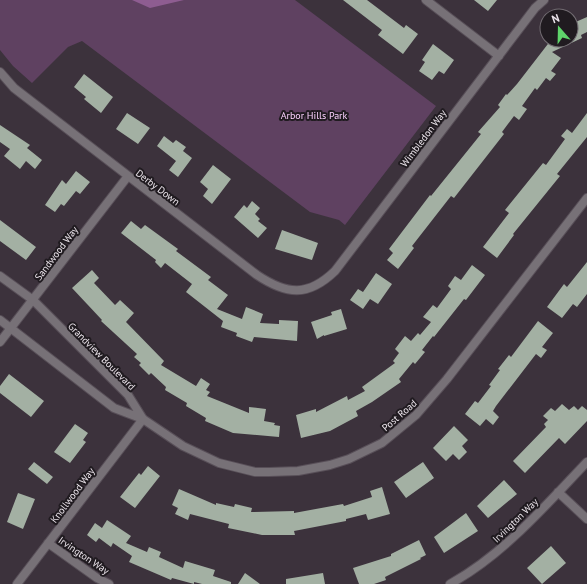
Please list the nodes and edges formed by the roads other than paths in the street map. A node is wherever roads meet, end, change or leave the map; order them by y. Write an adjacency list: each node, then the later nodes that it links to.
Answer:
1 (426, 0): 3 (street)
2 (544, 0): 3 (street, Wimbledon Way)
3 (499, 56): 8 (street, Wimbledon Way)
4 (0, 72): 5 (street, Derby Down)
5 (128, 176): 8 (street, Derby Down); 9 (street, Sandwood Way)
6 (587, 198): 13 (street, Post Road)
7 (0, 276): 9 (street, Grandview Boulevard)
8 (316, 286)
9 (33, 300): 11 (street, Sandwood Way); 13 (street, Grandview Boulevard)
10 (0, 320): 11 (street)
11 (10, 328): 12 (street, Sandwood Way); 13 (street)
12 (0, 342)
13 (143, 418): 17 (street, Knollwood Way)
14 (587, 462): 15 (street, Irvington Way)
15 (558, 492): 16 (street); 20 (street, Irvington Way)
16 (587, 519)
17 (48, 543): 18 (street, Knollwood Way); 19 (street, Irvington Way)
18 (17, 584)
19 (109, 584)
20 (450, 584)

